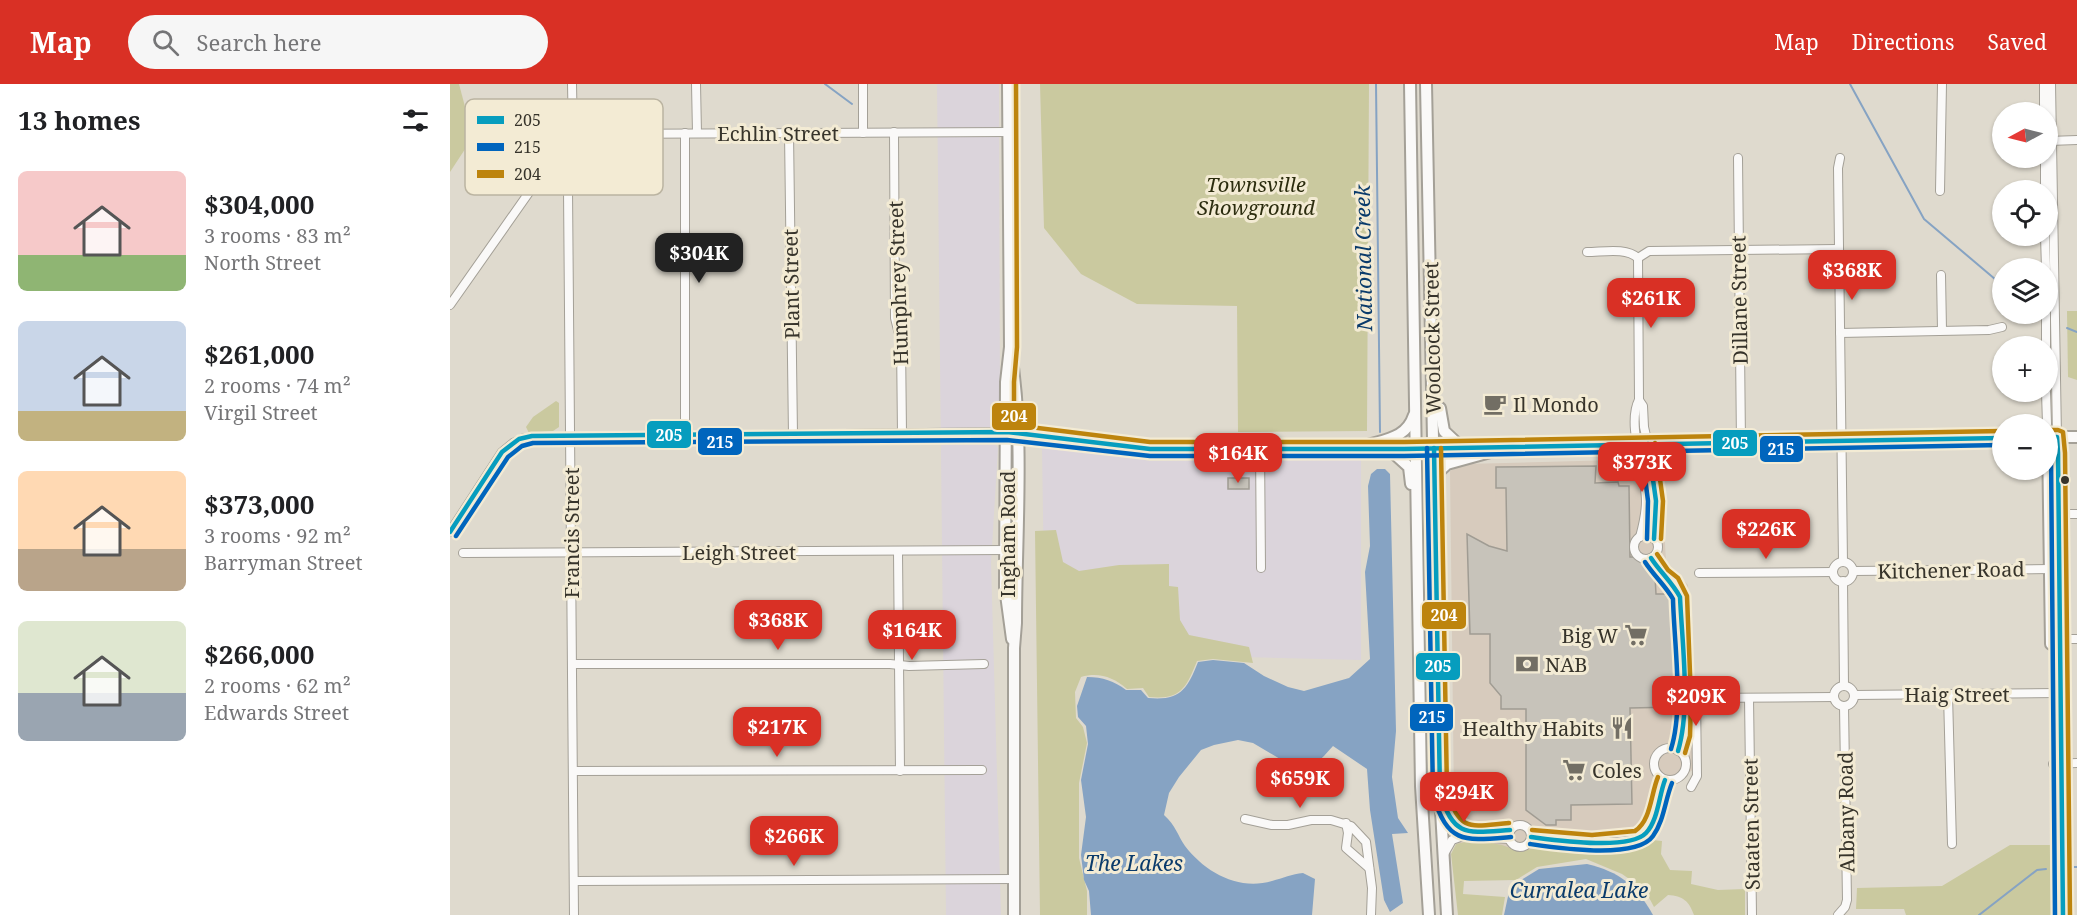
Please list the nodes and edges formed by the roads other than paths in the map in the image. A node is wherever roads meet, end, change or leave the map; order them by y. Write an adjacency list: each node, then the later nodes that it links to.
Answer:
1 (572, 84): 10 (street)
2 (696, 84): 15 (street)
3 (863, 84): 17 (street)
4 (1008, 84): 14 (main road, Ingham Road)
5 (1410, 84): 38 (main road, Woolcock Street)
6 (1426, 84): 28 (main road, Woolcock Street)
7 (1942, 84): 25 (street)
8 (2044, 84): 11 (street)
9 (2051, 84): 12 (street)
10 (572, 99)
11 (2044, 102)
12 (2051, 102)
13 (894, 132): 14 (street, Echlin Street); 17 (street, Echlin Street); 41 (street, Humphrey Street)
14 (1009, 132): 40 (main road, Ingham Road)
15 (696, 133): 16 (street, Echlin Street); 19 (street, Echlin Street)
16 (789, 133): 17 (street, Echlin Street); 43 (street, Plant Street)
17 (863, 133)
18 (663, 134): 19 (street, Echlin Street)
19 (685, 134): 42 (street)
20 (2058, 140): 21 (street)
21 (2077, 140)
22 (1738, 158): 30 (street, Dillane Street)
23 (1840, 158): 29 (street)
24 (2050, 168): 39 (street)
25 (1940, 191)
26 (528, 195): 34 (street)
27 (568, 195): 44 (street, Francis Street)
28 (1431, 249): 52 (main road); 57 (main road, Woolcock Street)
29 (1838, 249): 30 (street); 37 (street)
30 (1738, 251): 32 (street); 49 (street, Dillane Street)
31 (1587, 252): 32 (street)
32 (1638, 258): 50 (street)
33 (1941, 275): 36 (street)
34 (450, 305)
35 (2002, 327): 36 (street)
36 (1942, 330): 37 (street)
37 (1839, 333): 48 (street)
38 (1415, 410): 54 (main road); 56 (main road, Woolcock Street)
39 (2050, 414)
40 (1012, 432): 41 (street); 53 (main road); 65 (main road, Ingham Road)
41 (902, 434): 43 (street)
42 (685, 435): 43 (street); 44 (street)
43 (793, 435)
44 (570, 436): 62 (street); 67 (street, Francis Street)
45 (2058, 436): 46 (main road)
46 (2077, 437)
47 (1992, 438): 48 (main road)
48 (1841, 442): 49 (main road); 71 (street)
49 (1741, 443): 50 (main road)
50 (1643, 444): 51 (main road); 63 (street); 64 (street)
51 (1511, 446): 52 (main road); 58 (main road)
52 (1461, 447): 57 (main road)
53 (1260, 448): 54 (main road); 72 (street)
54 (1356, 448): 55 (main road)
55 (1389, 448): 56 (main road); 66 (main road)
56 (1417, 448): 57 (main road); 66 (main road, Woolcock Street)
57 (1434, 448): 58 (main road, Woolcock Street)
58 (1434, 476): 98 (main road, Woolcock Street)
59 (2052, 480): 60 (main road)
60 (2054, 514): 61 (street); 73 (main road); 78 (main road)
61 (2077, 514)
62 (450, 532)
63 (1640, 537): 64 (street); 70 (street)
64 (1654, 539): 70 (street)
65 (1011, 550): 68 (street, Leigh Street); 110 (main road, Ingham Road)
66 (1419, 550): 115 (main road, Woolcock Street)
67 (571, 552): 68 (street, Leigh Street); 69 (street, Leigh Street); 80 (street, Francis Street)
68 (898, 552): 82 (street)
69 (463, 553)
70 (1651, 558): 90 (street)
71 (1843, 562): 74 (street); 75 (street)
72 (1261, 568)
73 (2050, 569): 74 (street, Kitchener Road); 78 (main road)
74 (1853, 571): 77 (street)
75 (1833, 572): 76 (street); 77 (street)
76 (1699, 573)
77 (1843, 582): 83 (street)
78 (2055, 639): 79 (street); 84 (main road)
79 (2077, 639)
80 (572, 664): 82 (street); 94 (street, Francis Street)
81 (984, 664): 82 (street)
82 (900, 665): 95 (street)
83 (1844, 686): 85 (street); 87 (street)
84 (2056, 693): 86 (street, Haig Street); 92 (main road)
85 (1854, 695): 86 (street, Haig Street); 89 (street)
86 (1948, 695): 105 (street)
87 (1834, 697): 88 (street); 89 (street)
88 (1749, 698): 97 (street); 117 (street, Staaten Street)
89 (1844, 706): 118 (street, Albany Road)
90 (1678, 751): 96 (street); 96 (street)
91 (2077, 763): 92 (street)
92 (2057, 764): 119 (main road); 120 (main road)
93 (982, 770): 95 (street)
94 (573, 771): 95 (street); 111 (street, Francis Street)
95 (900, 771)
96 (1665, 780): 103 (street)
97 (1691, 787)
98 (1440, 793): 102 (street); 108 (main road, Woolcock Street)
99 (1245, 819): 100 (street)
100 (1346, 823): 101 (street); 104 (street)
101 (1356, 834): 104 (street); 106 (street)
102 (1509, 835): 103 (street); 103 (street); 108 (street)
103 (1531, 837)
104 (1347, 838): 107 (street)
105 (1952, 844)
106 (1366, 845): 107 (street); 109 (street)
107 (1353, 854): 109 (street)
108 (1443, 857): 116 (main road, Woolcock Street)
109 (1369, 868): 114 (street)
110 (1014, 879): 111 (street); 113 (main road, Ingham Road)
111 (574, 881): 112 (street, Francis Street)
112 (574, 915)
113 (1014, 915)
114 (1371, 915)
115 (1429, 915)
116 (1447, 915)
117 (1752, 915)
118 (1838, 915)
119 (2056, 915)
120 (2063, 915)

